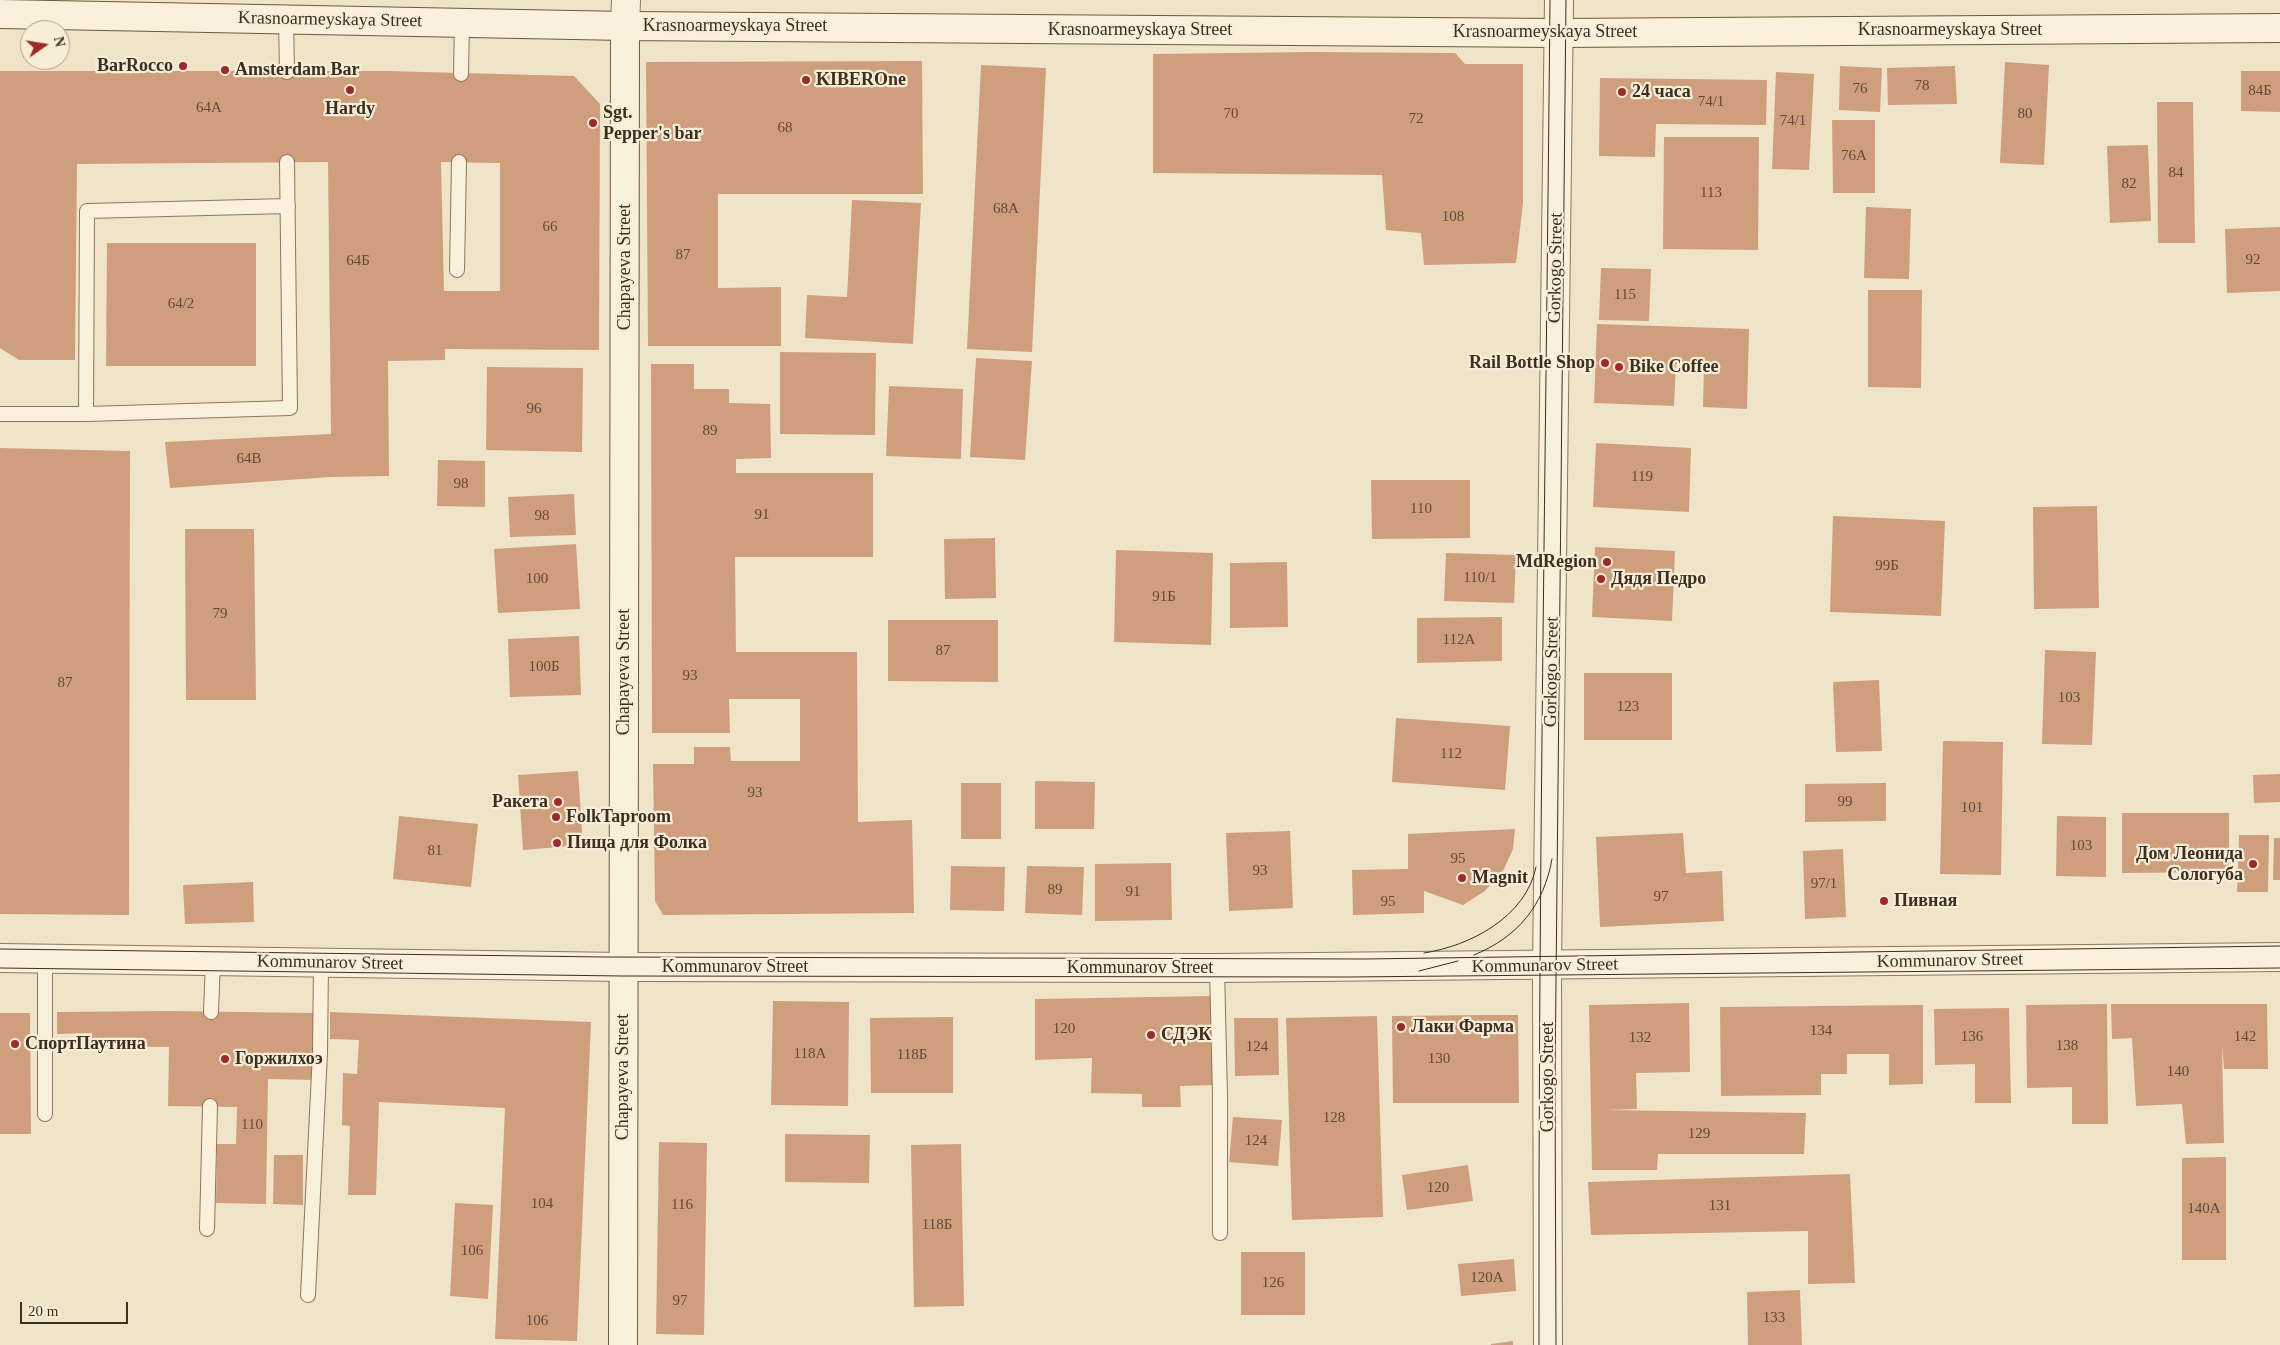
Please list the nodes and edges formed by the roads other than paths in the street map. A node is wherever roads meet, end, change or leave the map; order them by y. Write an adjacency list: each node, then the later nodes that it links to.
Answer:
1 (1559, 0): 8 (street, Gorkogo Street)
2 (152, 8): 4 (street, Krasnoarmeyskaya Street); 5 (street, Krasnoarmeyskaya Street)
3 (626, 13): 6 (street, Krasnoarmeyskaya Street); 8 (street, Krasnoarmeyskaya Street); 23 (street, Chapayeva Street)
4 (0, 14)
5 (286, 19): 6 (street, Krasnoarmeyskaya Street); 9 (lane)
6 (462, 23): 10 (lane)
7 (2280, 28): 8 (street, Krasnoarmeyskaya Street)
8 (1558, 33): 22 (street, Gorkogo Street)
9 (287, 72)
10 (461, 74)
11 (288, 162): 13 (lane)
12 (459, 162): 14 (lane)
13 (288, 206): 16 (lane); 16 (lane)
14 (457, 270)
15 (0, 414): 16 (lane)
16 (86, 414)
17 (2280, 957): 22 (street, Kommunarov Street)
18 (0, 958): 19 (street, Kommunarov Street)
19 (45, 959): 20 (street, Kommunarov Street); 27 (lane)
20 (212, 961): 21 (street, Kommunarov Street); 25 (lane)
21 (321, 963): 23 (street, Kommunarov Street); 30 (lane)
22 (1548, 965): 24 (street, Kommunarov Street); 32 (street, Gorkogo Street)
23 (623, 967): 24 (street, Kommunarov Street); 31 (street, Chapayeva Street)
24 (1217, 968): 29 (lane)
25 (211, 1012)
26 (210, 1106): 28 (lane)
27 (44, 1114)
28 (207, 1230)
29 (1220, 1233)
30 (308, 1295)
31 (623, 1345)
32 (1548, 1345)

